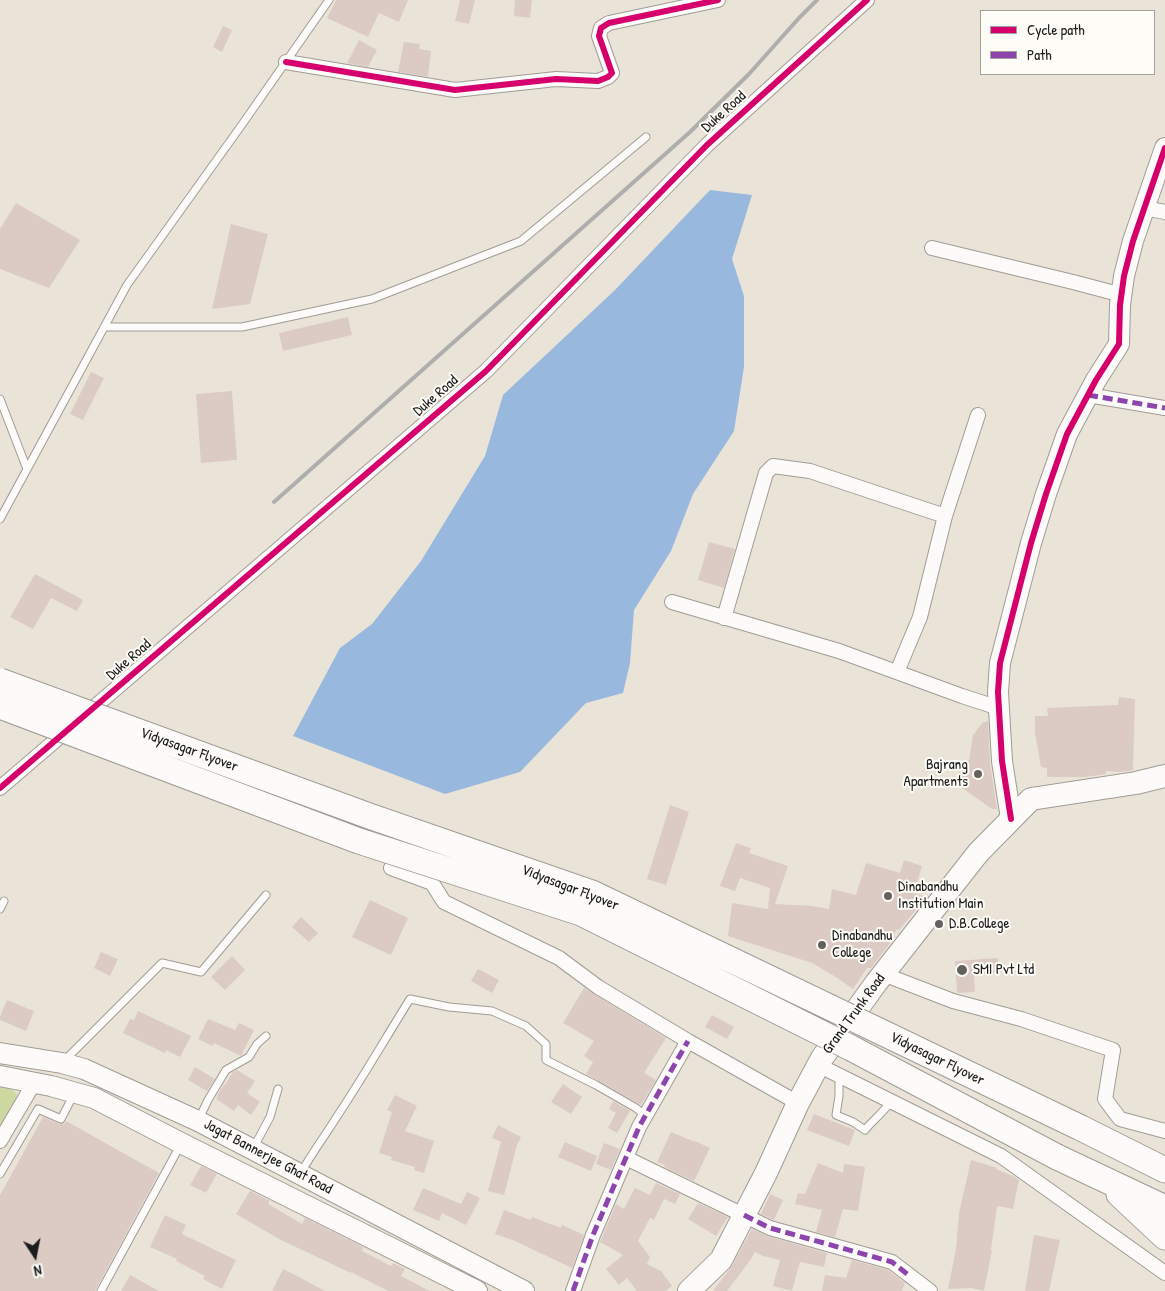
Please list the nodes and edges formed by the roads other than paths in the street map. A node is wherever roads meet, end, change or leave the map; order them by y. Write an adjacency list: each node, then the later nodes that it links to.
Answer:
1 (329, 0): 4 (lane)
2 (718, 0): 4 (street)
3 (867, 0): 26 (street, Duke Road)
4 (286, 62): 11 (lane)
5 (646, 137): 11 (lane)
6 (1165, 148): 7 (main road)
7 (1144, 208): 8 (street); 10 (main road)
8 (1165, 212)
9 (932, 248): 10 (street)
10 (1122, 295): 12 (main road)
11 (104, 327): 16 (lane)
12 (1088, 395): 14 (street); 24 (main road)
13 (0, 399): 16 (lane)
14 (1165, 408)
15 (978, 415): 17 (street)
16 (27, 469): 18 (lane)
17 (945, 516): 20 (street); 21 (street)
18 (0, 519)
19 (672, 602): 20 (street)
20 (724, 618): 21 (street)
21 (898, 672): 24 (street)
22 (0, 681): 50 (highway, Vidyasagar Flyover, bridge)
23 (0, 706): 57 (highway, Vidyasagar Flyover, bridge)
24 (999, 708): 27 (main road)
25 (1165, 776): 27 (main road, Grand Trunk Road)
26 (0, 788)
27 (1011, 819): 32 (main road, Grand Trunk Road)
28 (391, 868): 34 (street)
29 (266, 895): 36 (lane)
30 (4, 901): 31 (lane)
31 (0, 909)
32 (883, 974): 37 (main road, Grand Trunk Road); 47 (street)
33 (266, 1036): 46 (lane)
34 (688, 1041): 44 (street); 45 (street)
35 (0, 1053): 36 (main road, Jagat Bannerjee Ghat Road)
36 (62, 1064): 46 (main road, Jagat Bannerjee Ghat Road)
37 (818, 1065): 39 (street); 44 (main road, Grand Trunk Road)
38 (0, 1076): 40 (main road, Jagat Bannerjee Ghat Road)
39 (839, 1076): 43 (street); 43 (lane)
40 (34, 1082): 42 (main road, Jagat Bannerjee Ghat Road); 48 (street)
41 (278, 1090): 51 (lane)
42 (75, 1092): 49 (main road, Jagat Bannerjee Ghat Road); 55 (lane)
43 (891, 1101): 61 (street)
44 (798, 1103): 59 (main road, Grand Trunk Road)
45 (644, 1118): 53 (street); 56 (lane)
46 (198, 1121): 51 (main road, Jagat Bannerjee Ghat Road)
47 (1165, 1131)
48 (0, 1141)
49 (181, 1143): 62 (lane); 63 (main road, Jagat Bannerjee Ghat Road)
50 (1119, 1147): 52 (highway); 54 (highway, Vidyasagar Flyover)
51 (253, 1150): 56 (main road, Jagat Bannerjee Ghat Road)
52 (1165, 1150)
53 (626, 1158): 59 (street); 65 (street)
54 (1165, 1170)
55 (0, 1174)
56 (300, 1174): 64 (main road, Jagat Bannerjee Ghat Road)
57 (1100, 1177): 58 (highway, Vidyasagar Flyover); 60 (highway)
58 (1165, 1208)
59 (744, 1215): 66 (main road, Grand Trunk Road); 67 (street)
60 (1165, 1236)
61 (1165, 1273)
62 (101, 1291)
63 (477, 1291)
64 (524, 1291)
65 (573, 1291)
66 (689, 1291)
67 (930, 1291)

